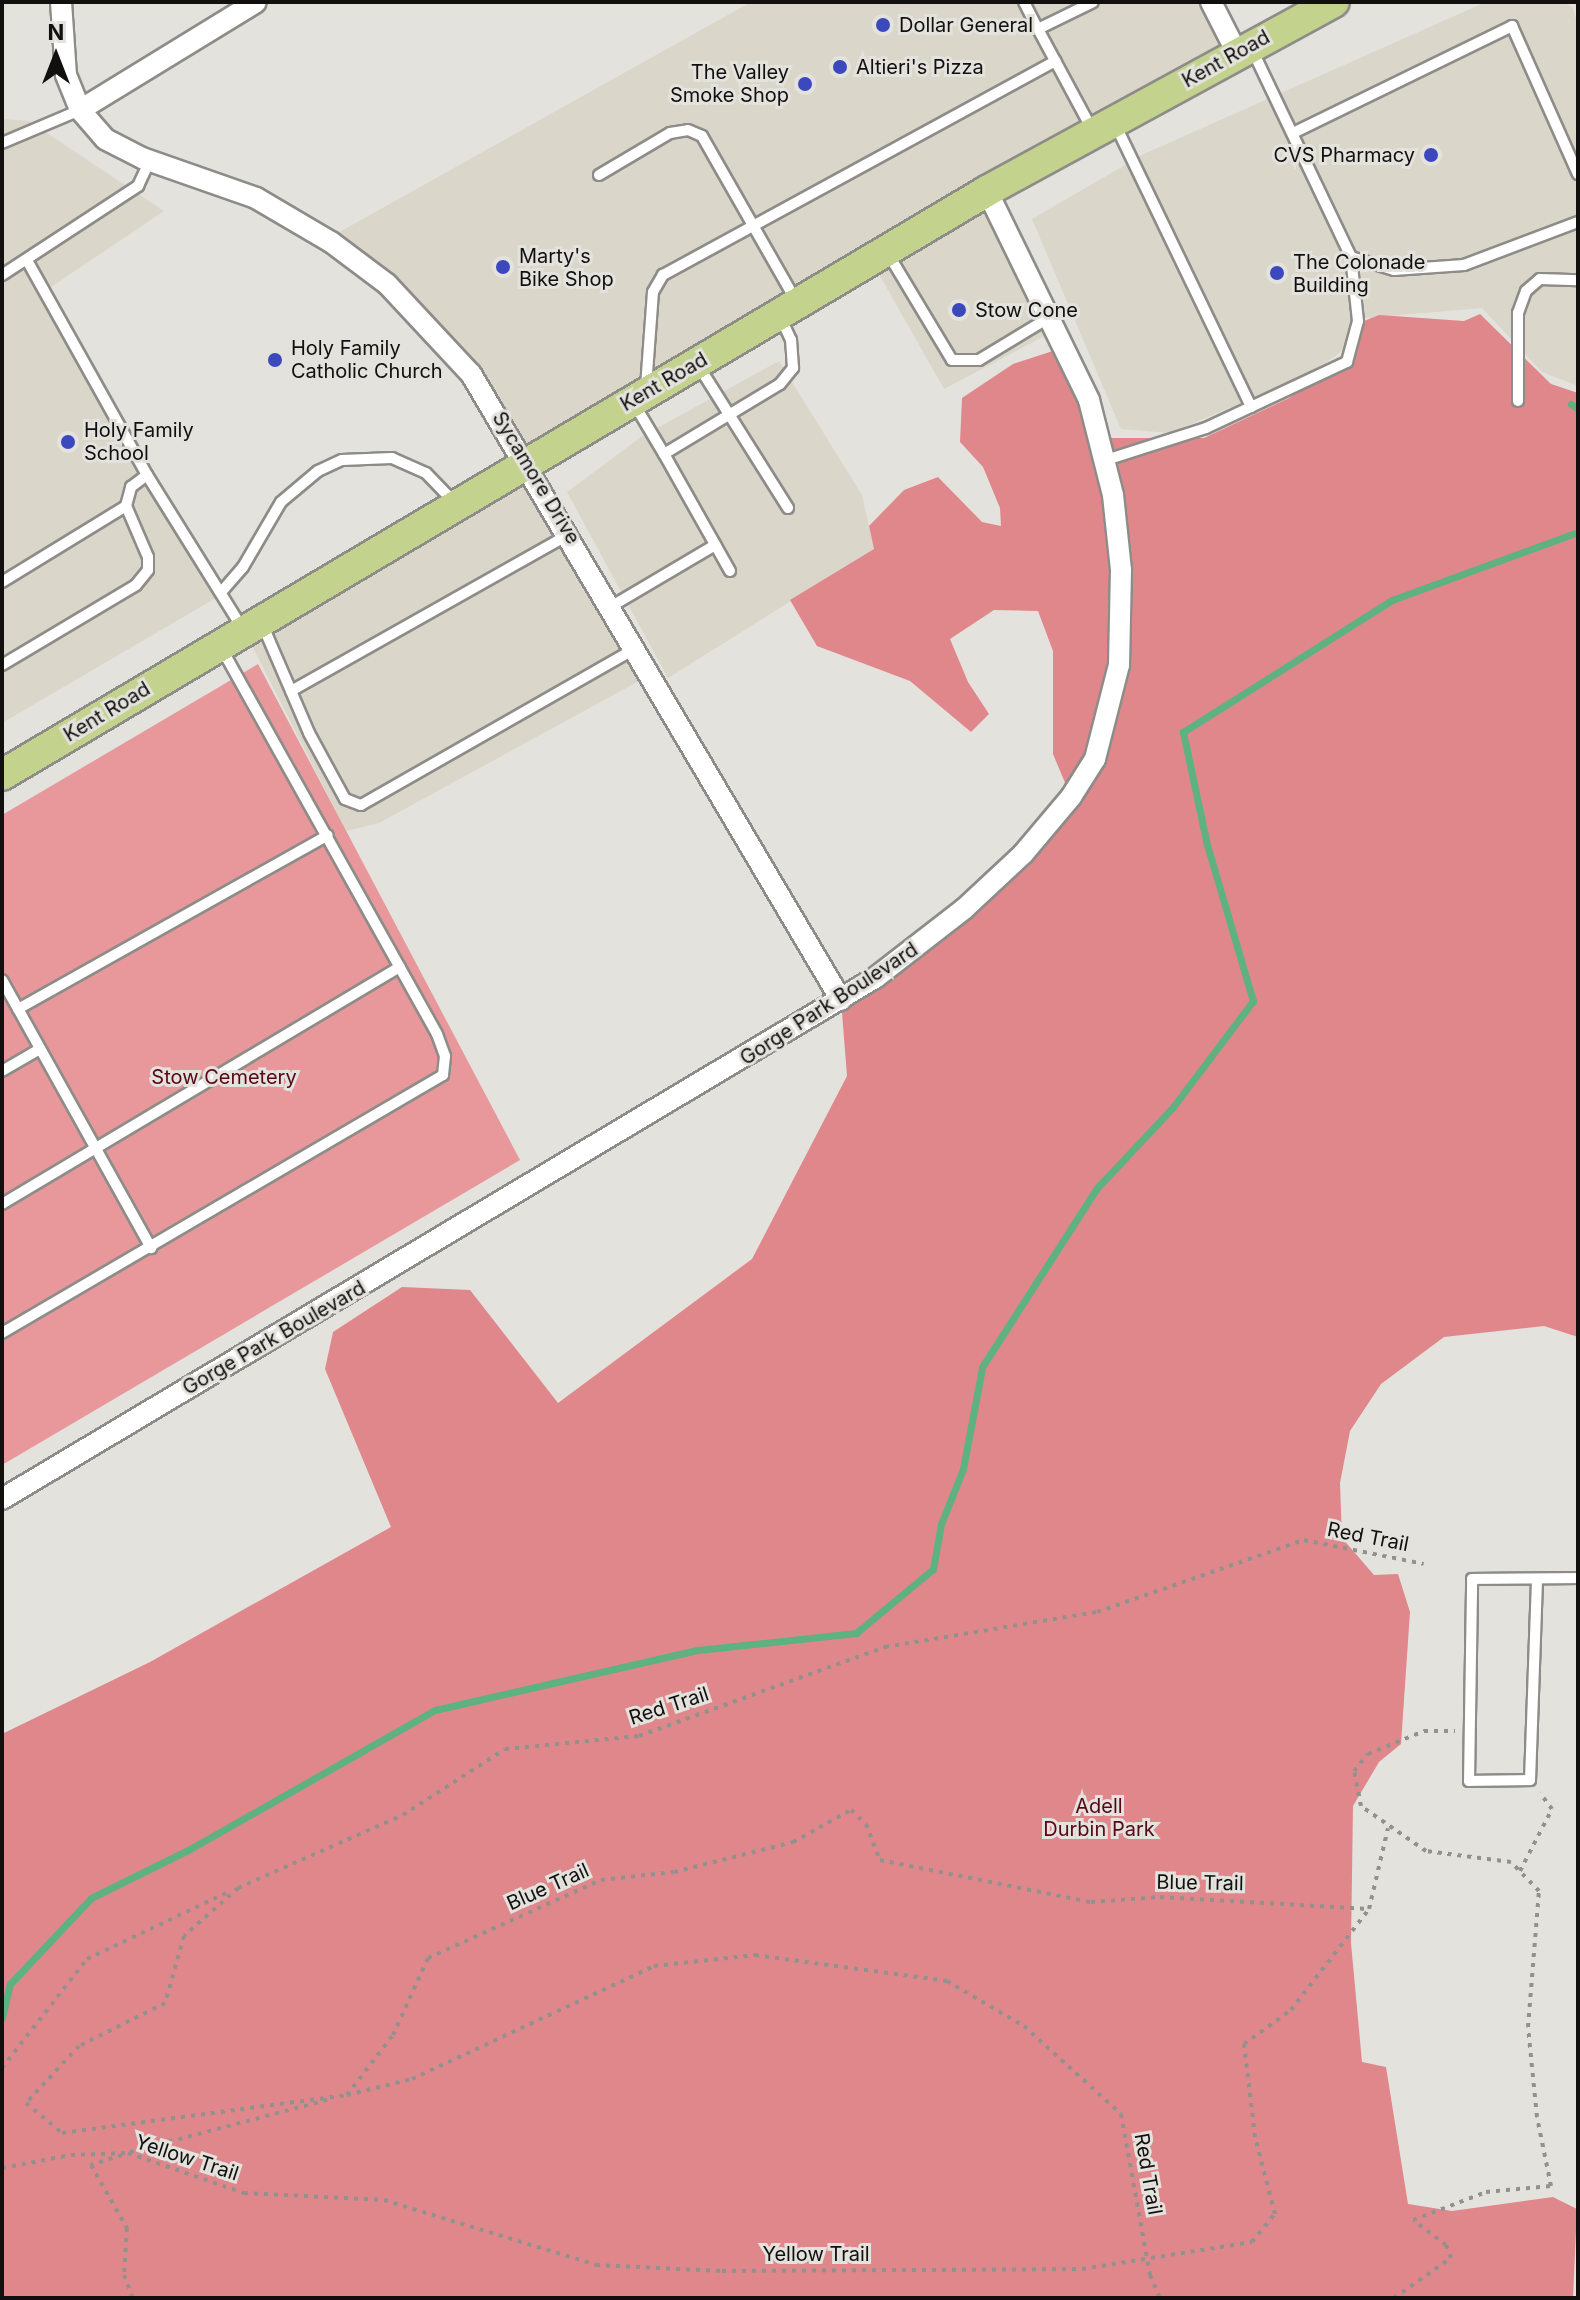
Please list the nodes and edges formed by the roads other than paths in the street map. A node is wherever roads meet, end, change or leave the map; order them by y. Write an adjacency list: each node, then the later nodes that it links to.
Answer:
1 (61, 2): 10 (street)
2 (256, 2): 10 (street)
3 (1024, 2): 7 (lane)
4 (1093, 2): 7 (lane)
5 (1211, 2): 8 (street)
6 (1331, 3): 8 (main road, Kent Road)
7 (1038, 29): 9 (lane)
8 (1243, 49): 11 (main road, Kent Road); 12 (lane)
9 (1055, 61): 11 (lane); 19 (lane)
10 (80, 110): 13 (lane); 14 (street, Sycamore Drive)
11 (1104, 128): 17 (main road, Kent Road); 30 (lane)
12 (1293, 133): 15 (lane); 21 (lane)
13 (2, 143)
14 (150, 160): 22 (lane); 34 (street, Sycamore Drive)
15 (1578, 174)
16 (599, 175): 19 (lane)
17 (987, 191): 20 (main road, Kent Road); 26 (street, Gorge Park Boulevard)
18 (1578, 222): 21 (lane)
19 (751, 224): 25 (lane); 28 (lane)
20 (886, 251): 25 (main road, Kent Road); 26 (lane)
21 (1351, 257): 30 (lane)
22 (27, 260): 23 (lane); 35 (lane)
23 (2, 275)
24 (1578, 280): 29 (lane)
25 (788, 308): 27 (main road, Kent Road); 31 (lane)
26 (1050, 317): 33 (street, Gorge Park Boulevard)
27 (697, 363): 28 (main road, Kent Road); 31 (lane)
28 (639, 397): 32 (lane); 34 (main road, Kent Road)
29 (1518, 401)
30 (1251, 407): 33 (lane)
31 (730, 414): 32 (lane); 38 (lane)
32 (664, 454): 40 (lane)
33 (1106, 460): 53 (street, Gorge Park Boulevard)
34 (524, 463): 36 (main road, Kent Road); 39 (street, Sycamore Drive)
35 (147, 475): 37 (lane); 43 (lane)
36 (456, 504): 43 (lane); 45 (main road, Kent Road)
37 (126, 506): 42 (lane); 47 (lane)
38 (788, 508)
39 (570, 534): 44 (street, Sycamore Drive); 48 (lane)
40 (715, 545): 41 (lane); 44 (lane)
41 (730, 571)
42 (2, 582)
43 (223, 590): 45 (lane)
44 (612, 606): 46 (street, Sycamore Drive)
45 (241, 632): 48 (lane); 49 (main road, Kent Road); 50 (lane)
46 (636, 648): 48 (lane); 53 (street, Sycamore Drive)
47 (2, 665)
48 (291, 691)
49 (2, 775)
50 (328, 835): 51 (lane); 54 (lane)
51 (400, 967): 57 (lane); 59 (lane)
52 (2, 980): 54 (lane)
53 (841, 1000): 61 (street, Gorge Park Boulevard)
54 (18, 1009): 55 (lane)
55 (40, 1049): 56 (lane); 57 (lane)
56 (2, 1071)
57 (95, 1148): 58 (lane); 59 (lane)
58 (2, 1204)
59 (151, 1248): 60 (lane)
60 (2, 1333)
61 (2, 1499)
62 (1578, 1578): 63 (lane)
63 (1537, 1580): 63 (lane)

